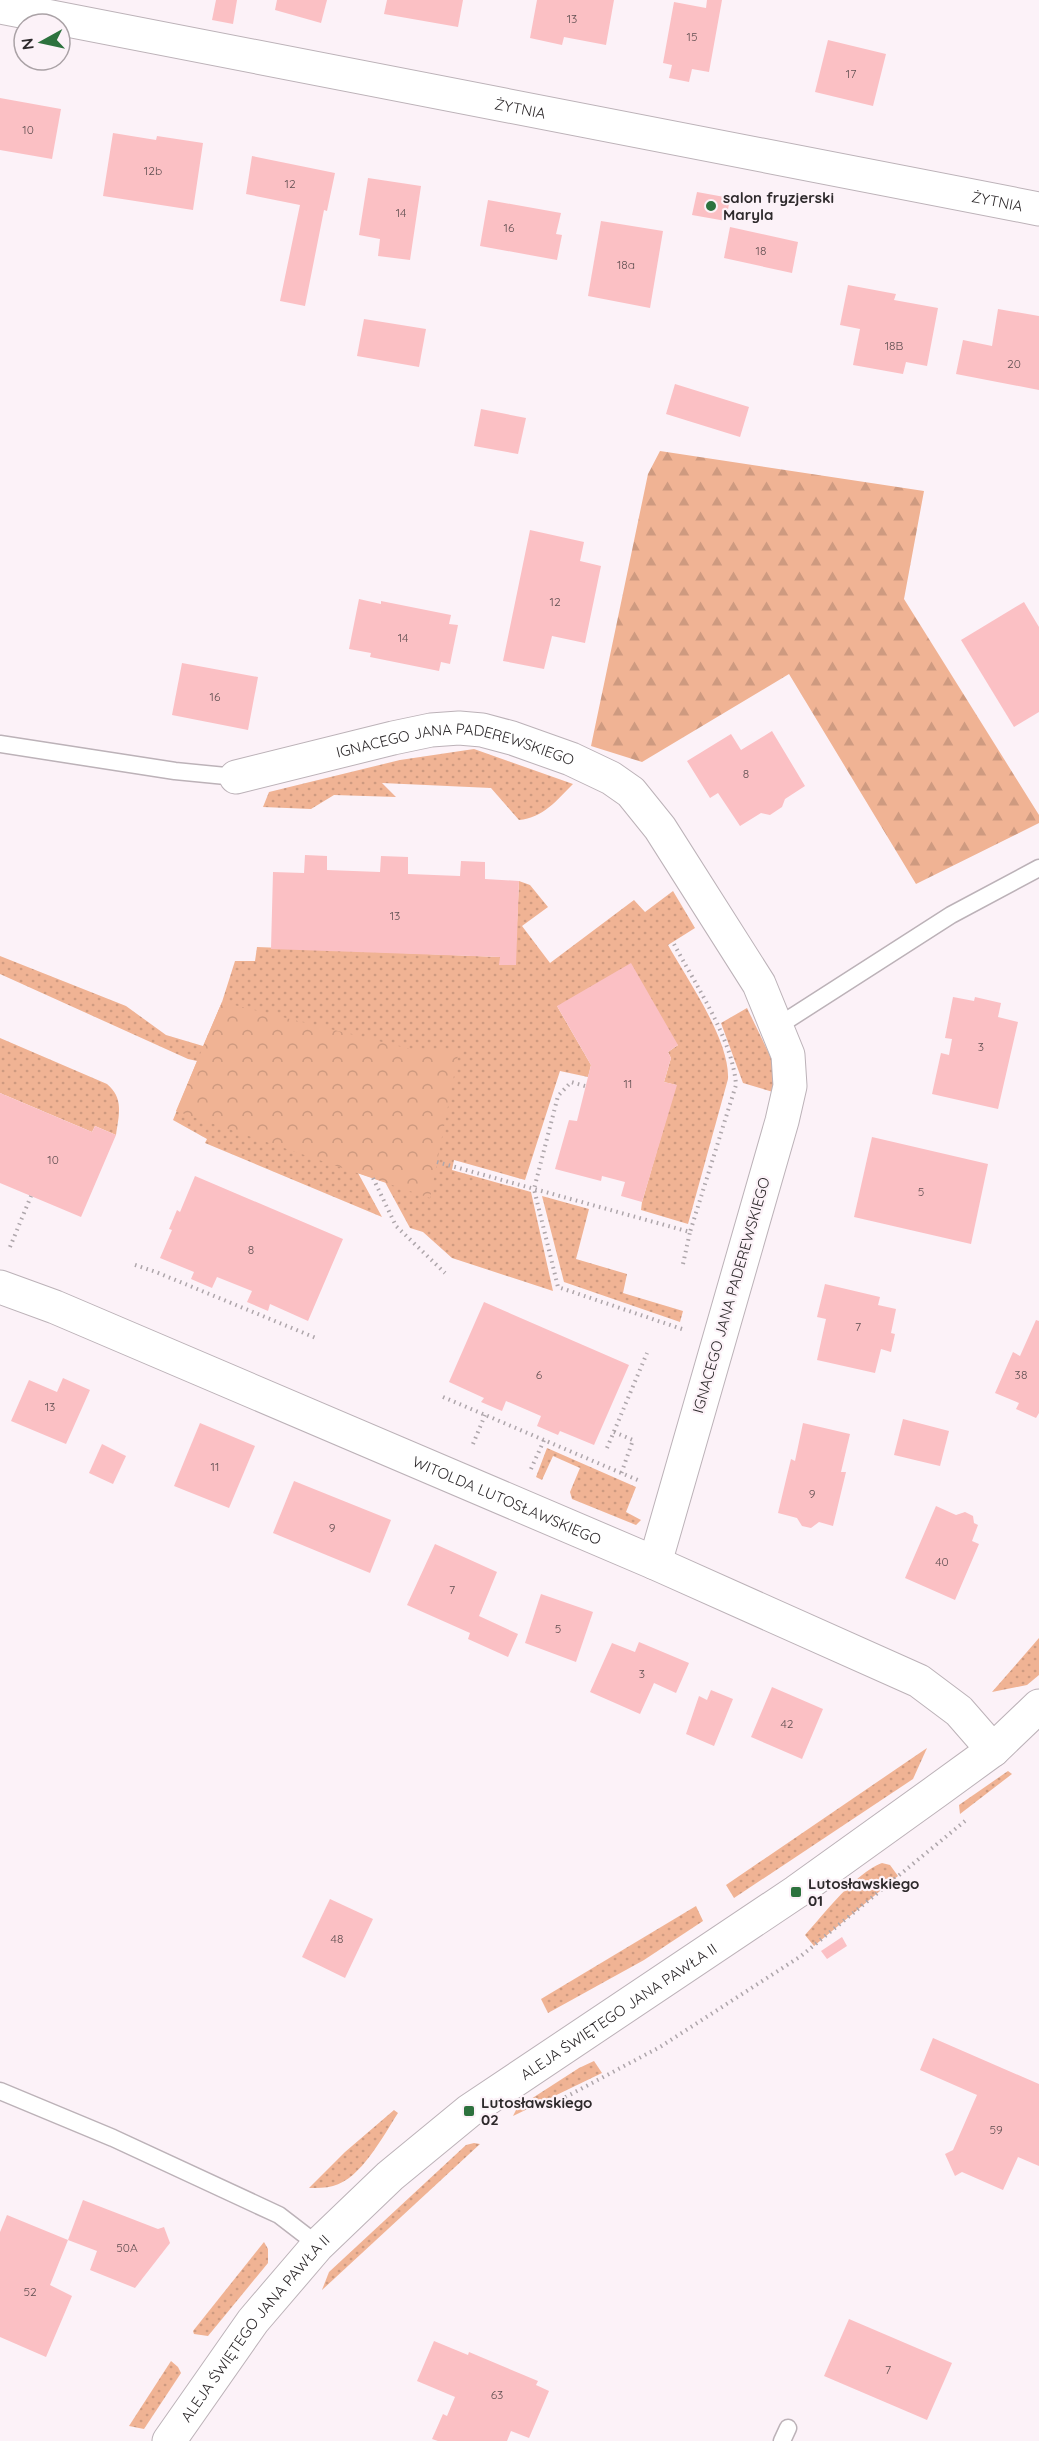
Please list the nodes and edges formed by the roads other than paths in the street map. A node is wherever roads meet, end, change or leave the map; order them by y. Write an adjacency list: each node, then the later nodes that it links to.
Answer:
1 (0, 7): 2 (street, ŻYTNIA)
2 (1039, 209)
3 (0, 744): 4 (lane, IGNACEGO JANA PADEREWSKIEGO)
4 (236, 777): 6 (street, IGNACEGO JANA PADEREWSKIEGO)
5 (1039, 868): 6 (lane)
6 (778, 1026): 8 (street, IGNACEGO JANA PADEREWSKIEGO)
7 (0, 1287): 8 (street, WITOLDA LUTOSŁAWSKIEGO)
8 (654, 1563): 10 (street, WITOLDA LUTOSŁAWSKIEGO)
9 (1039, 1706): 10 (street, ALEJA ŚWIĘTEGO JANA PAWŁA II)
10 (993, 1750): 12 (street, ALEJA ŚWIĘTEGO JANA PAWŁA II)
11 (0, 2091): 12 (lane)
12 (318, 2245): 13 (street, ALEJA ŚWIĘTEGO JANA PAWŁA II)
13 (169, 2441)

